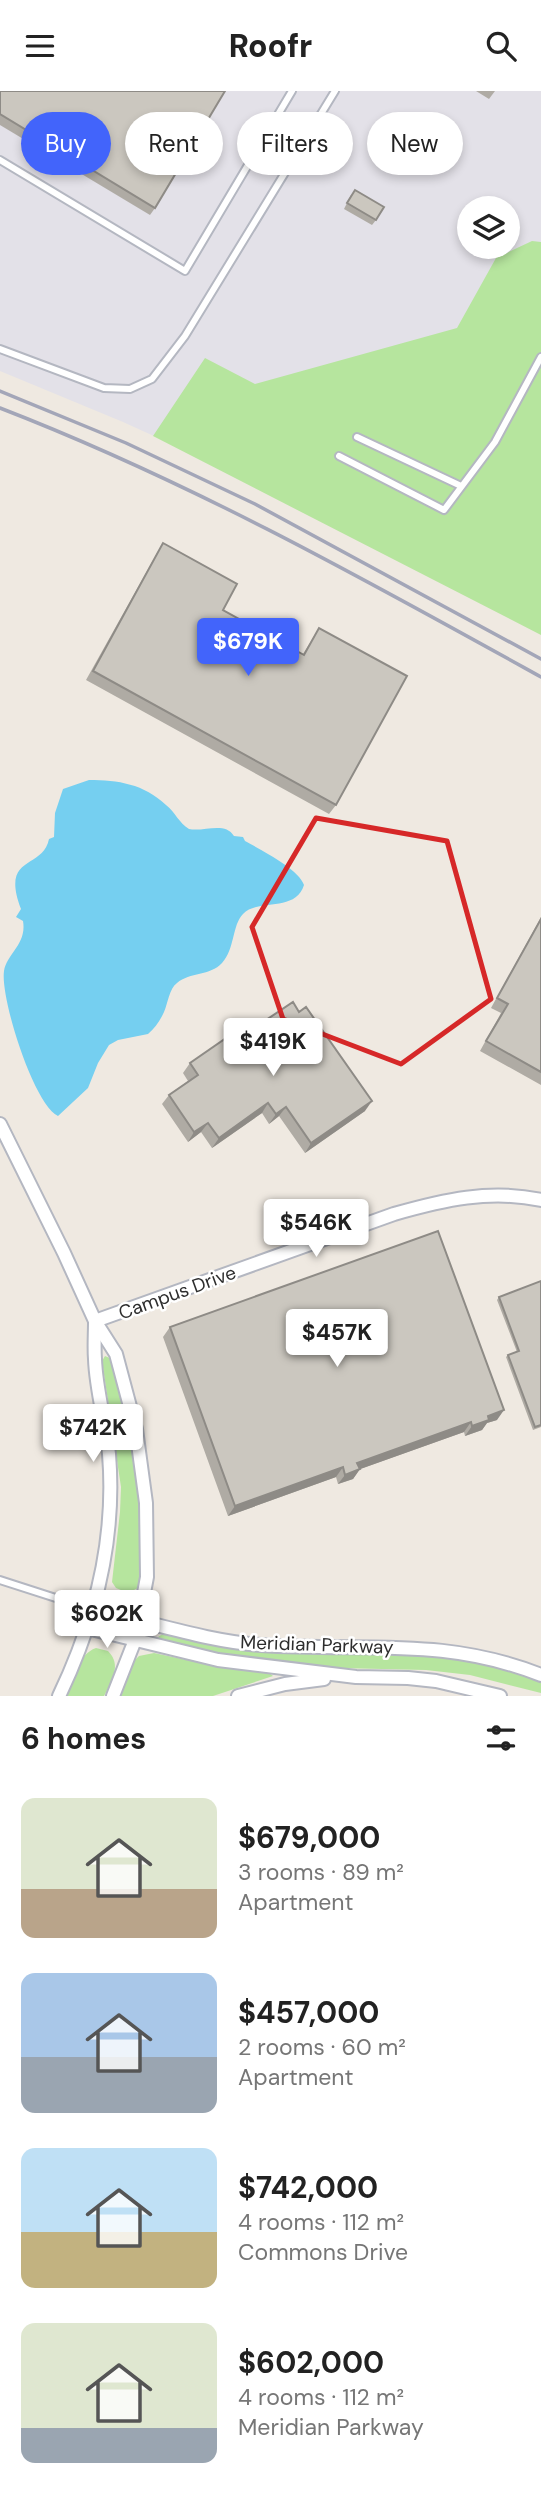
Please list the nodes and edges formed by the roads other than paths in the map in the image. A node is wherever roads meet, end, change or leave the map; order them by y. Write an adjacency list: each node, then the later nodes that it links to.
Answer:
1 (292, 91): 3 (lane)
2 (335, 91): 4 (lane)
3 (0, 159)
4 (0, 349)
5 (541, 357): 8 (lane)
6 (357, 437): 8 (lane)
7 (339, 456): 8 (lane)
8 (461, 487)
9 (0, 1124): 11 (street)
10 (541, 1200): 11 (street, Campus Drive)
11 (95, 1321): 13 (street); 14 (street)
12 (0, 1580): 13 (lane)
13 (93, 1609): 14 (street, Meridian Parkway); 15 (street)
14 (140, 1619): 16 (street); 17 (street, Meridian Parkway)
15 (87, 1627): 16 (street, Meridian Parkway); 19 (street)
16 (135, 1640): 18 (street, Meridian Parkway); 20 (street)
17 (541, 1675)
18 (356, 1677): 21 (street); 22 (street, Meridian Parkway)
19 (59, 1696)
20 (113, 1696)
21 (239, 1696)
22 (500, 1696)

